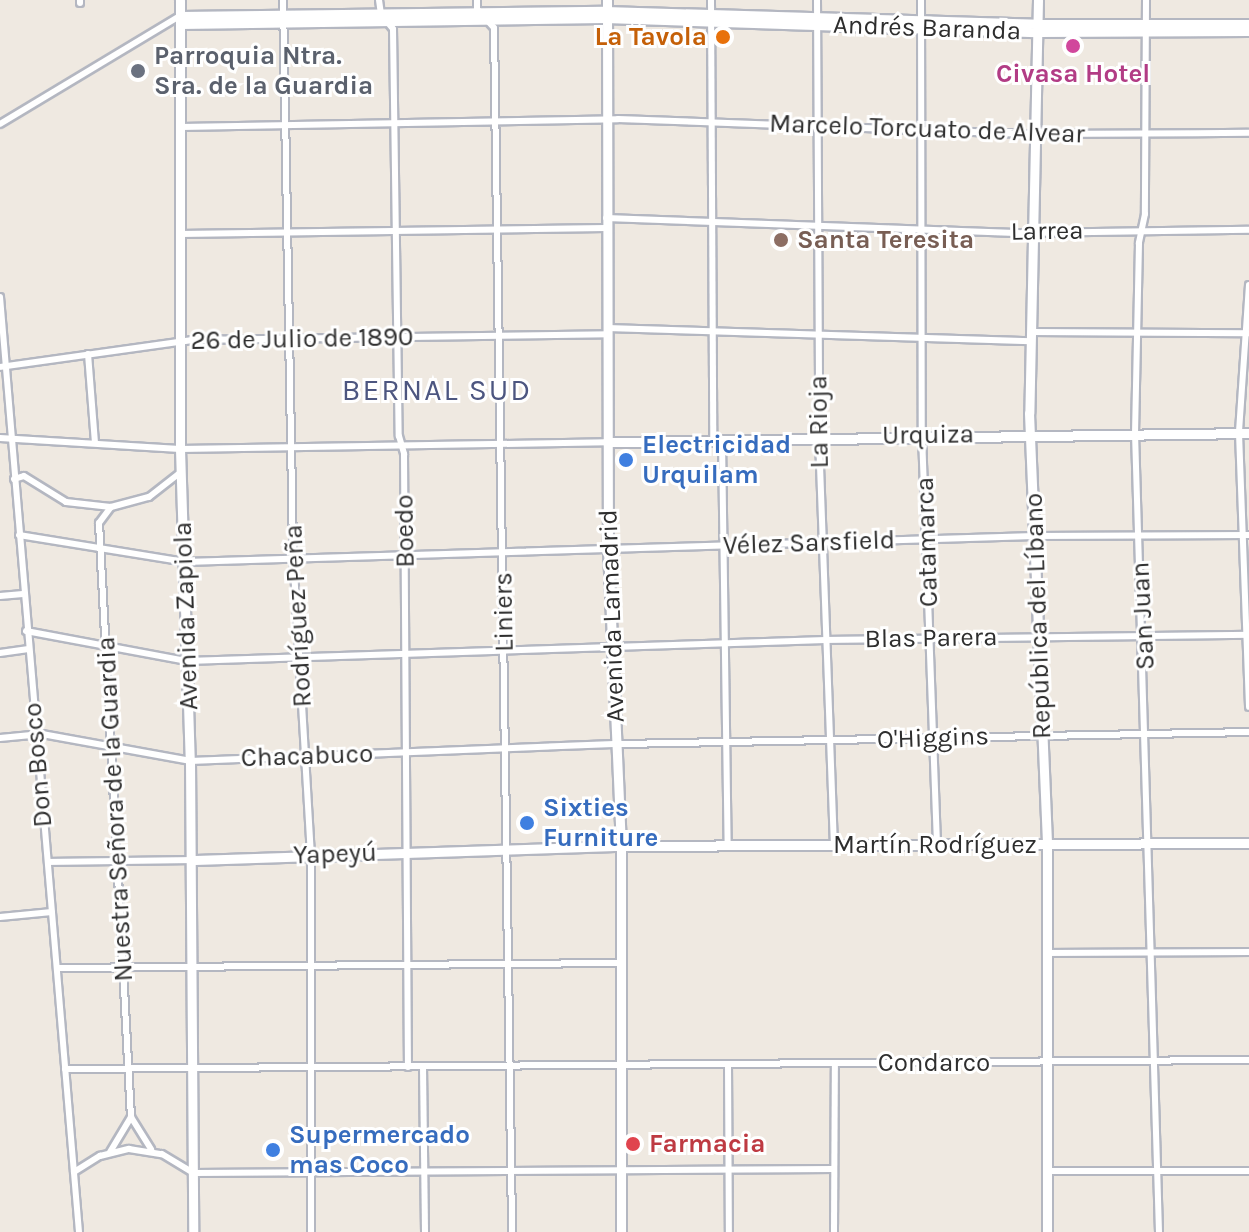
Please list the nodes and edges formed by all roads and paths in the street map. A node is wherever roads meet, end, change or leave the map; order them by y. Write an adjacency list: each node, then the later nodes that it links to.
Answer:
1 (180, 0): 16 (street, Avenida Zapiola)
2 (283, 0): 14 (street, Rodríguez Peña)
3 (379, 0): 12 (street, Boedo)
4 (477, 0): 11 (street)
5 (711, 0): 13 (street)
6 (817, 0): 17 (street, La Rioja)
7 (921, 0): 19 (street, Catamarca)
8 (1038, 0): 20 (street, República del Líbano)
9 (1146, 0): 21 (street, San Juan)
10 (606, 10): 11 (street); 13 (street, Andrés Baranda); 15 (street); 23 (street, Avenida Lamadrid)
11 (480, 12): 12 (street); 15 (street)
12 (384, 18): 14 (street); 15 (street); 26 (street, Boedo)
13 (710, 18): 17 (street, Andrés Baranda); 24 (street)
14 (283, 19): 16 (street); 28 (street, Rodríguez Peña)
15 (490, 19): 25 (street, Liniers)
16 (180, 20): 27 (street); 30 (street, Avenida Zapiola)
17 (817, 21): 19 (street, Andrés Baranda); 29 (street, La Rioja)
18 (1249, 24): 21 (street, Andrés Baranda)
19 (920, 25): 20 (street, Andrés Baranda); 31 (street, Catamarca)
20 (1038, 28): 21 (street, Andrés Baranda); 33 (street, República del Líbano)
21 (1147, 28): 22 (street, Andrés Baranda); 34 (street, San Juan)
22 (1249, 31)
23 (605, 119): 24 (street, Marcelo Torcuato de Alvear); 25 (street, Marcelo Torcuato de Alvear); 35 (street, Avenida Lamadrid)
24 (711, 121): 29 (street, Marcelo Torcuato de Alvear); 36 (street)
25 (495, 122): 26 (street, Marcelo Torcuato de Alvear); 38 (street, Liniers)
26 (395, 123): 28 (street, Marcelo Torcuato de Alvear); 42 (street, Boedo)
27 (0, 124)
28 (285, 126): 30 (street, Marcelo Torcuato de Alvear); 44 (street, Rodríguez Peña)
29 (817, 126): 31 (street, Marcelo Torcuato de Alvear); 37 (street, La Rioja)
30 (181, 127): 45 (street, Avenida Zapiola)
31 (922, 130): 33 (street, Marcelo Torcuato de Alvear); 39 (street, Catamarca)
32 (1249, 133): 34 (street, Marcelo Torcuato de Alvear)
33 (1034, 134): 34 (street, Marcelo Torcuato de Alvear); 43 (street, República del Líbano)
34 (1146, 134): 40 (street, San Juan)
35 (606, 223): 36 (street, Larrea); 38 (street, Larrea); 48 (street, Avenida Lamadrid)
36 (711, 223): 37 (street, Larrea); 49 (street)
37 (817, 226): 39 (street, Larrea); 52 (street, La Rioja)
38 (498, 229): 42 (street, Larrea); 53 (street, Liniers)
39 (922, 230): 43 (street, Larrea); 56 (street, Catamarca)
40 (1143, 230): 41 (street, Larrea); 43 (street, Larrea); 50 (street, San Juan)
41 (1249, 230)
42 (397, 231): 44 (street, Larrea); 55 (street, Boedo)
43 (1032, 232): 54 (street, República del Líbano)
44 (286, 233): 45 (street, Larrea); 57 (street, Rodríguez Peña)
45 (180, 234): 58 (street, Avenida Zapiola)
46 (1249, 285): 51 (street)
47 (0, 297): 60 (street, Don Bosco)
48 (607, 331): 49 (street, 26 de Julio de 1890); 53 (street, 26 de Julio de 1890); 69 (street, Avenida Lamadrid)
49 (713, 332): 52 (street, 26 de Julio de 1890); 68 (street)
50 (1135, 333): 51 (street, 26 de Julio de 1890); 54 (street, 26 de Julio de 1890); 62 (street, San Juan)
51 (1247, 333): 63 (street)
52 (818, 334): 56 (street, 26 de Julio de 1890); 67 (street, La Rioja)
53 (501, 335): 55 (street, 26 de Julio de 1890); 71 (street, Liniers)
54 (1031, 336): 56 (street, 26 de Julio de 1890); 61 (street, República del Líbano)
55 (398, 337): 57 (street, 26 de Julio de 1890); 72 (street, Boedo)
56 (921, 337): 64 (street, Catamarca)
57 (288, 339): 58 (street, 26 de Julio de 1890); 73 (street, Rodríguez Peña)
58 (180, 342): 59 (street, 26 de Julio de 1890); 74 (street, Avenida Zapiola)
59 (88, 354): 60 (street, 26 de Julio de 1890); 70 (street)
60 (2, 367): 65 (street, Don Bosco)
61 (1031, 433): 62 (street, Urquiza); 64 (street, Urquiza); 82 (street, República del Líbano)
62 (1135, 433): 63 (street, Urquiza); 83 (street, San Juan)
63 (1244, 433): 81 (street)
64 (922, 435): 67 (street, Urquiza); 84 (street, Catamarca)
65 (10, 437): 66 (street); 70 (street); 75 (street, Don Bosco)
66 (0, 438)
67 (819, 438): 68 (street, Urquiza); 85 (street, La Rioja)
68 (718, 440): 69 (street, Urquiza); 86 (street)
69 (607, 442): 71 (street); 88 (street, Avenida Lamadrid)
70 (95, 443): 74 (street)
71 (501, 443): 72 (street); 89 (street, Liniers)
72 (402, 445): 73 (street); 90 (street, Boedo)
73 (290, 447): 74 (street); 91 (street, Rodríguez Peña)
74 (180, 449): 76 (street, Avenida Zapiola)
75 (12, 460): 77 (street); 78 (street, Don Bosco)
76 (181, 472): 79 (street); 92 (street, Avenida Zapiola)
77 (28, 478): 78 (street); 79 (street)
78 (14, 479): 80 (street, Don Bosco)
79 (111, 507): 87 (street, Nuestra Señora de la Guardia)
80 (19, 535): 87 (street, Vélez Sarsfield); 93 (street, Don Bosco)
81 (1245, 535): 83 (street, Vélez Sarsfield); 98 (street)
82 (1035, 536): 83 (street, Vélez Sarsfield); 84 (street, Vélez Sarsfield); 96 (street, República del Líbano)
83 (1139, 536): 97 (street, San Juan)
84 (927, 539): 85 (street, Vélez Sarsfield); 99 (street, Catamarca)
85 (822, 543): 86 (street, Vélez Sarsfield); 100 (street, La Rioja)
86 (724, 546): 88 (street, Vélez Sarsfield); 101 (street)
87 (100, 549): 92 (street, Vélez Sarsfield); 104 (street, Nuestra Señora de la Guardia)
88 (608, 549): 89 (street, Vélez Sarsfield); 102 (street, Avenida Lamadrid)
89 (504, 553): 90 (street, Vélez Sarsfield); 105 (street, Liniers)
90 (405, 556): 91 (street, Vélez Sarsfield); 107 (street, Boedo)
91 (293, 559): 92 (street, Vélez Sarsfield); 108 (street, Rodríguez Peña)
92 (185, 562): 109 (street, Avenida Zapiola)
93 (23, 594): 94 (street); 95 (street, Don Bosco)
94 (0, 596)
95 (26, 631): 103 (street, Don Bosco); 104 (street, Blas Parera)
96 (1038, 635): 97 (street, Blas Parera); 99 (street, Blas Parera); 114 (street, República del Líbano)
97 (1144, 635): 98 (street, Blas Parera); 112 (street, San Juan)
98 (1248, 635): 110 (street)
99 (931, 638): 100 (street, Blas Parera); 116 (street, Catamarca)
100 (826, 640): 101 (street, Blas Parera); 117 (street, La Rioja)
101 (726, 644): 102 (street, Blas Parera); 118 (street)
102 (612, 646): 105 (street, Blas Parera); 119 (street, Avenida Lamadrid)
103 (27, 649): 106 (street); 113 (street, Don Bosco)
104 (107, 649): 109 (street, Blas Parera); 120 (street, Nuestra Señora de la Guardia)
105 (504, 651): 107 (street, Blas Parera); 121 (street, Liniers)
106 (0, 653)
107 (406, 654): 108 (street, Blas Parera); 122 (street, Boedo)
108 (300, 657): 109 (street, Blas Parera); 123 (street, Rodríguez Peña)
109 (192, 661): 124 (street, Avenida Zapiola)
110 (1249, 707)
111 (1249, 732): 112 (street, O'Higgins)
112 (1148, 733): 114 (street, O'Higgins); 128 (street, San Juan)
113 (35, 734): 115 (street, Chacabuco); 120 (street, Chacabuco); 136 (street, Don Bosco)
114 (1042, 735): 116 (street, O'Higgins); 127 (street, República del Líbano)
115 (0, 738)
116 (933, 738): 117 (street, O'Higgins); 125 (street, Catamarca)
117 (830, 742): 118 (street, O'Higgins); 129 (street, La Rioja)
118 (726, 743): 119 (street, O'Higgins); 131 (street)
119 (616, 744): 121 (street, Chacabuco); 130 (street, Avenida Lamadrid)
120 (113, 748): 124 (street, Chacabuco); 137 (street, Nuestra Señora de la Guardia)
121 (507, 749): 122 (street, Chacabuco); 132 (street, Liniers)
122 (408, 752): 123 (street, Chacabuco); 133 (street, Boedo)
123 (306, 755): 124 (street, Chacabuco); 134 (street, Rodríguez Peña)
124 (190, 761): 135 (street, Avenida Zapiola)
125 (937, 843): 127 (street, Martín Rodríguez); 129 (street, Martín Rodríguez)
126 (1249, 843): 128 (street, Martín Rodríguez)
127 (1047, 844): 128 (street, Martín Rodríguez); 142 (street, República del Líbano)
128 (1151, 844): 140 (street, San Juan)
129 (834, 845): 131 (street, Martín Rodríguez)
130 (621, 846): 131 (street, Martín Rodríguez); 132 (street, Yapeyú); 146 (street, Avenida Lamadrid)
131 (728, 846)
132 (508, 850): 133 (street, Yapeyú); 145 (street, Liniers)
133 (407, 852): 134 (street, Yapeyú); 144 (street, Boedo)
134 (311, 855): 135 (street, Yapeyú); 143 (street, Rodríguez Peña)
135 (192, 860): 137 (street, Yapeyú); 147 (street, Avenida Zapiola)
136 (48, 862): 137 (street, Yapeyú); 138 (street, Don Bosco)
137 (119, 862): 148 (street, Nuestra Señora de la Guardia)
138 (52, 912): 139 (street); 149 (street, Don Bosco)
139 (0, 917)
140 (1154, 952): 141 (street); 142 (street); 151 (street, San Juan)
141 (1249, 952)
142 (1047, 953): 153 (street, República del Líbano)
143 (311, 963): 144 (street); 147 (street); 160 (street, Rodríguez Peña)
144 (407, 963): 145 (street); 157 (street, Boedo)
145 (508, 963): 146 (street); 156 (street, Liniers)
146 (620, 963): 155 (street, Avenida Lamadrid)
147 (193, 965): 148 (street); 159 (street, Avenida Zapiola)
148 (124, 966): 149 (street); 162 (street, Nuestra Señora de la Guardia)
149 (57, 968): 161 (street, Don Bosco)
150 (1249, 1060): 151 (street, Condarco)
151 (1155, 1062): 153 (street, Condarco); 169 (street, San Juan)
152 (835, 1063): 153 (street, Condarco); 154 (street, Condarco); 166 (street)
153 (1046, 1063): 168 (street, República del Líbano)
154 (728, 1064): 155 (street, Condarco); 167 (street)
155 (618, 1065): 156 (street, Condarco); 172 (street, Avenida Lamadrid)
156 (510, 1066): 158 (street, Condarco); 176 (street, Liniers)
157 (408, 1067): 158 (street, Condarco); 160 (street, Condarco)
158 (423, 1067): 175 (street)
159 (194, 1068): 160 (street, Condarco); 162 (street, Condarco); 173 (street, Avenida Zapiola)
160 (311, 1068): 174 (street, Rodríguez Peña)
161 (65, 1069): 162 (street, Condarco); 171 (street, Don Bosco)
162 (129, 1069): 163 (street, Nuestra Señora de la Guardia)
163 (131, 1117): 164 (street); 165 (street)
164 (153, 1151): 165 (street); 173 (street)
165 (110, 1152): 171 (street)
166 (834, 1169): 167 (street); 184 (street)
167 (728, 1171): 172 (street); 183 (street)
168 (1047, 1171): 169 (street); 185 (street, República del Líbano)
169 (1158, 1171): 170 (street); 186 (street, San Juan)
170 (1249, 1171)
171 (74, 1172): 177 (street, Don Bosco)
172 (620, 1172): 176 (street); 182 (street, Avenida Lamadrid)
173 (194, 1173): 174 (street); 178 (street, Avenida Zapiola)
174 (311, 1173): 175 (street); 179 (street, Rodríguez Peña)
175 (424, 1173): 176 (street); 180 (street)
176 (510, 1173): 181 (street, Liniers)
177 (79, 1232)
178 (193, 1232)
179 (311, 1232)
180 (425, 1232)
181 (512, 1232)
182 (621, 1232)
183 (729, 1232)
184 (834, 1232)
185 (1047, 1232)
186 (1159, 1232)

